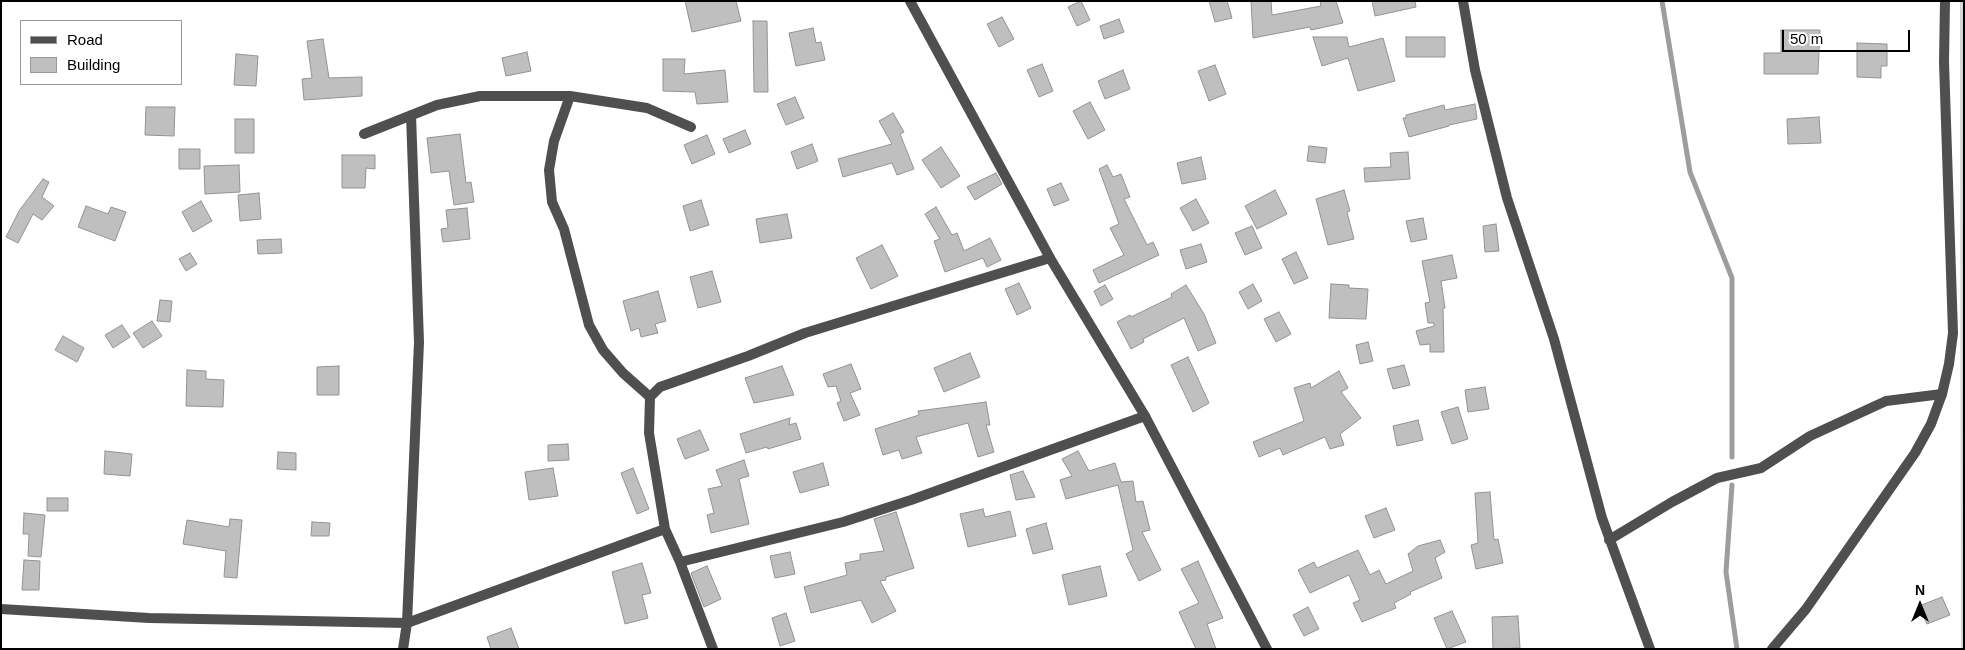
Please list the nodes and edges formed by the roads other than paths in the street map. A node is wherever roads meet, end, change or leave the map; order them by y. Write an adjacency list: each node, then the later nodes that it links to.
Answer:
1 (910, 1): 8 (street)
2 (1463, 1): 13 (street)
3 (1945, 1): 9 (street)
4 (570, 96): 5 (street); 6 (street); 10 (street)
5 (412, 115): 7 (street); 16 (street)
6 (691, 127)
7 (364, 134)
8 (1050, 258): 10 (street); 11 (street)
9 (1942, 394): 13 (street); 21 (street)
10 (650, 397): 12 (street)
11 (1145, 416): 14 (street); 19 (street)
12 (665, 529): 14 (street); 16 (street)
13 (1609, 540): 20 (street)
14 (680, 562): 18 (street)
15 (1, 609): 16 (street)
16 (408, 623): 17 (street)
17 (404, 649)
18 (713, 649)
19 (1267, 649)
20 (1650, 649)
21 (1772, 649)

